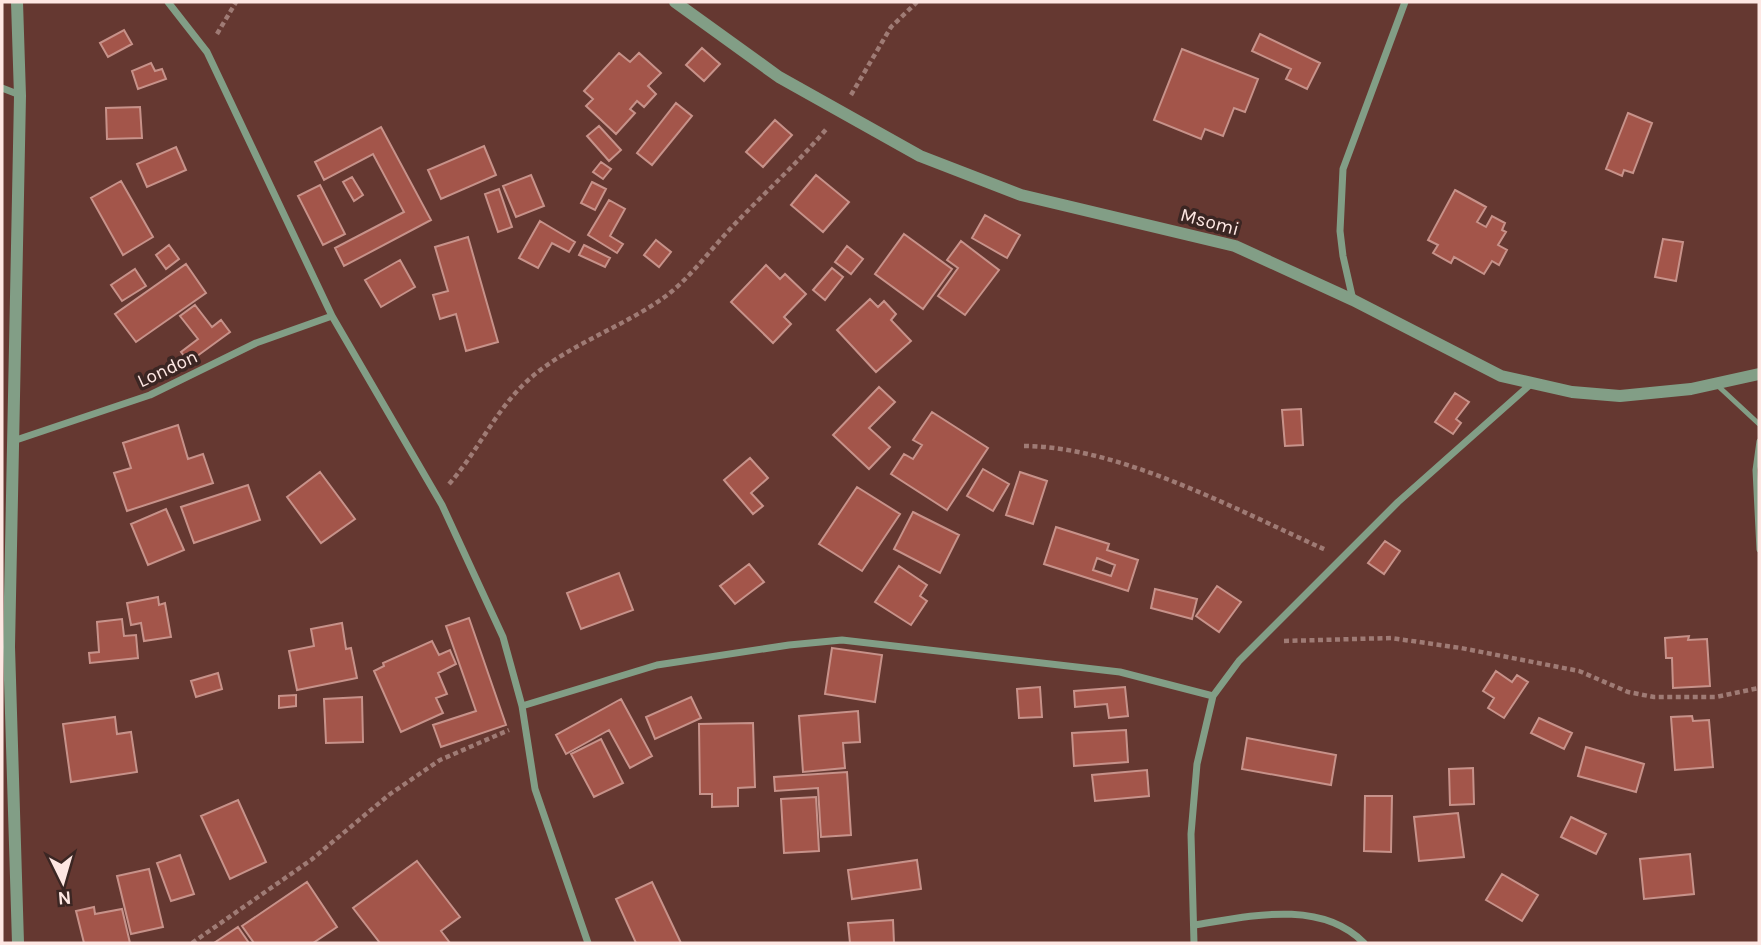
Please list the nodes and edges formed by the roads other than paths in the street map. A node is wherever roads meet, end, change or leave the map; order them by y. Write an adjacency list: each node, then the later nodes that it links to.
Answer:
1 (17, 2): 6 (street)
2 (168, 2): 8 (street)
3 (675, 2): 7 (street, Msomi)
4 (1405, 2): 7 (street)
5 (2, 88): 6 (street)
6 (20, 96): 13 (street)
7 (1353, 300): 10 (street, Msomi)
8 (332, 316): 13 (street, London); 18 (street)
9 (1759, 374): 11 (street, Msomi)
10 (1532, 383): 11 (street, Msomi); 17 (street)
11 (1715, 383): 12 (lane)
12 (1759, 424)
13 (13, 441): 15 (street)
14 (1759, 441): 16 (lane)
15 (7, 519): 20 (street)
16 (1759, 550)
17 (1213, 696): 18 (street); 19 (street)
18 (522, 706): 21 (street)
19 (1195, 925): 22 (street); 23 (street)
20 (18, 943)
21 (588, 943)
22 (1194, 943)
23 (1364, 943)

